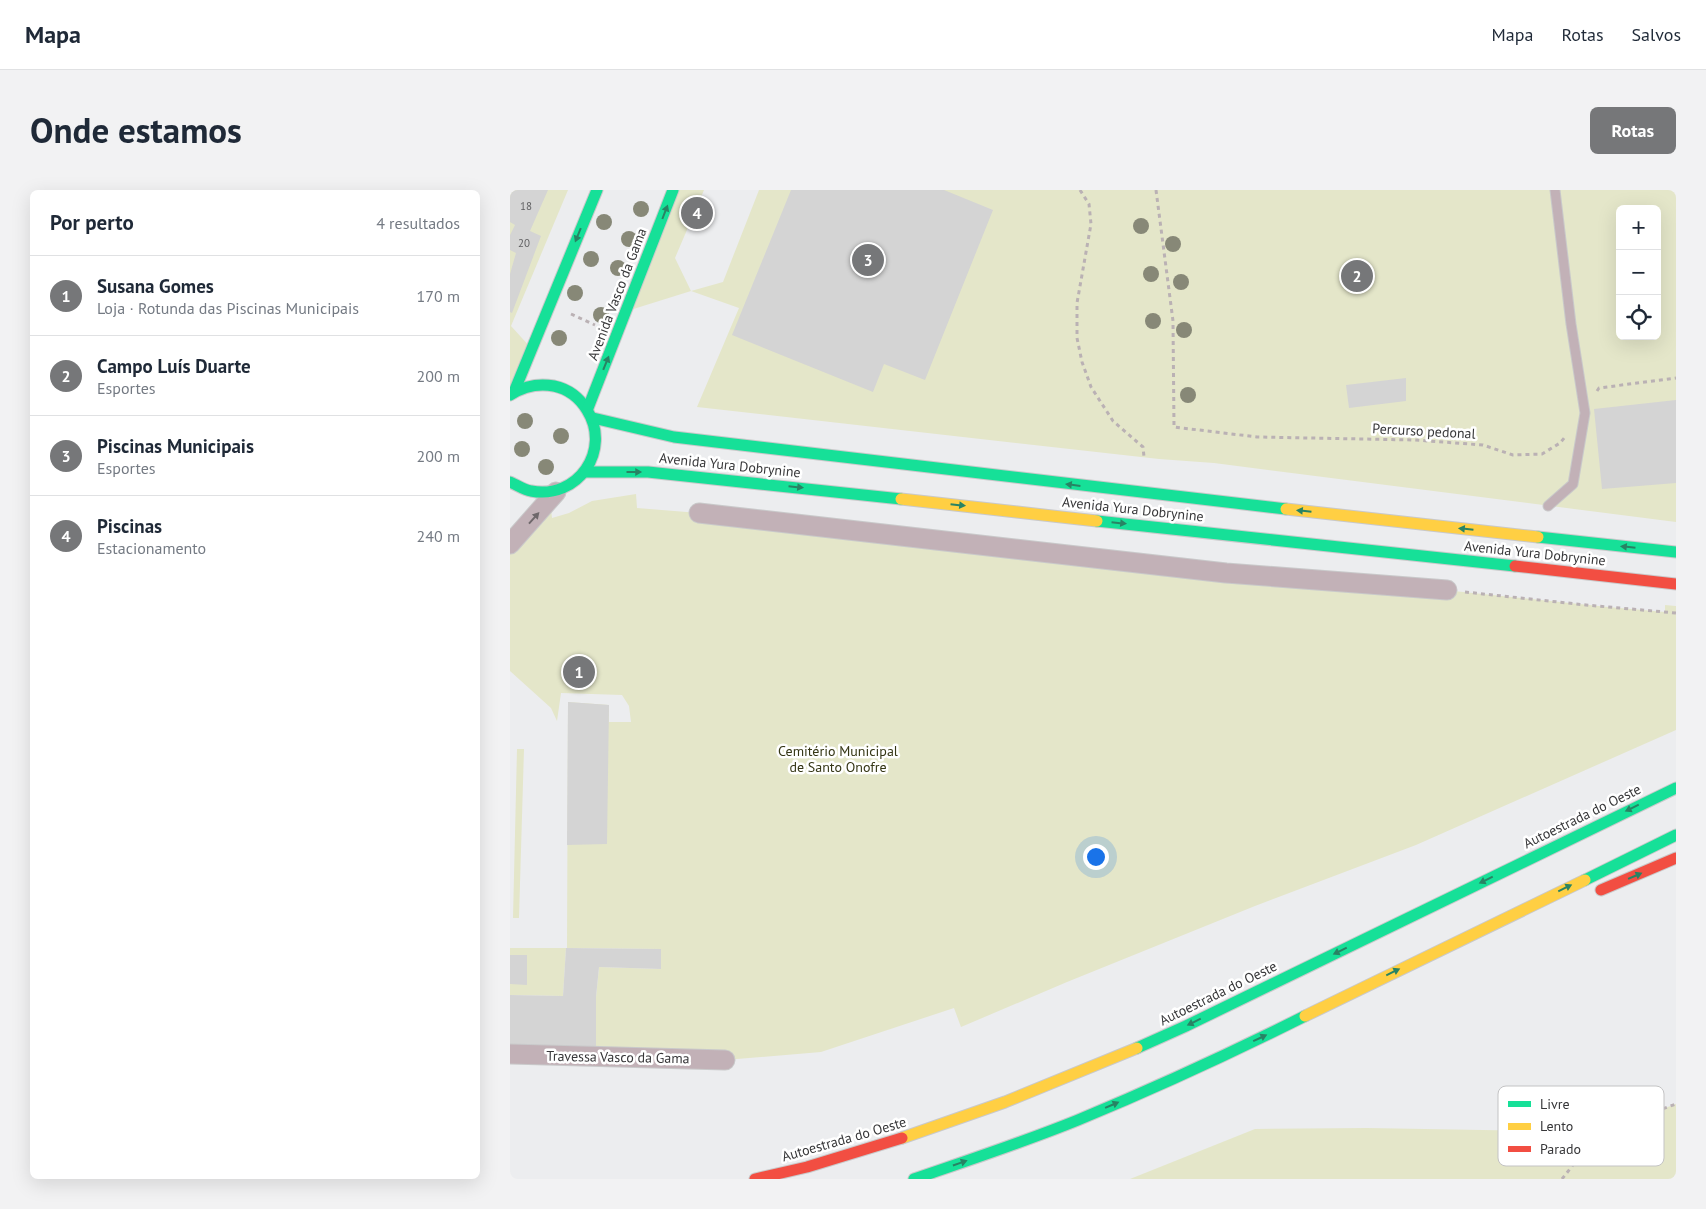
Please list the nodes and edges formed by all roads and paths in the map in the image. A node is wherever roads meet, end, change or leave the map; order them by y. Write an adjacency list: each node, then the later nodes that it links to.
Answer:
1 (597, 190): 9 (main road, one-way to 9)
2 (673, 190): 10 (main road, Avenida Vasco da Gama, one-way to 2)
3 (1080, 190): 12 (path)
4 (1156, 190): 11 (path, Percurso pedonal)
5 (1554, 190): 11 (lane)
6 (567, 313): 7 (path)
7 (600, 327)
8 (1676, 378): 11 (path, Percurso pedonal)
9 (512, 394): 10 (main road)
10 (590, 413): 13 (main road); 19 (main road, Avenida Yura Dobrynine, one-way to 10)
11 (1585, 413): 16 (lane)
12 (1144, 457)
13 (586, 472): 15 (main road); 20 (main road, Avenida Yura Dobrynine, one-way to 20)
14 (510, 482): 15 (main road)
15 (556, 492): 18 (street, one-way to 15)
16 (1548, 506)
17 (699, 513): 21 (street)
18 (510, 544)
19 (1676, 552)
20 (1676, 584)
21 (1447, 590): 22 (path)
22 (1676, 613)
23 (1676, 788): 34 (main road, Autoestrada do Oeste, one-way to 34)
24 (1676, 835): 28 (main road, one-way to 24)
25 (1676, 858): 26 (main road, one-way to 25)
26 (1591, 894)
27 (1557, 906): 28 (main road)
28 (1506, 917): 35 (main road, one-way to 28)
29 (510, 1054): 30 (street, Travessa Vasco da Gama)
30 (726, 1060)
31 (1676, 1104): 32 (path)
32 (1664, 1108)
33 (1572, 1166): 36 (path)
34 (755, 1179)
35 (914, 1179)
36 (1562, 1179)

